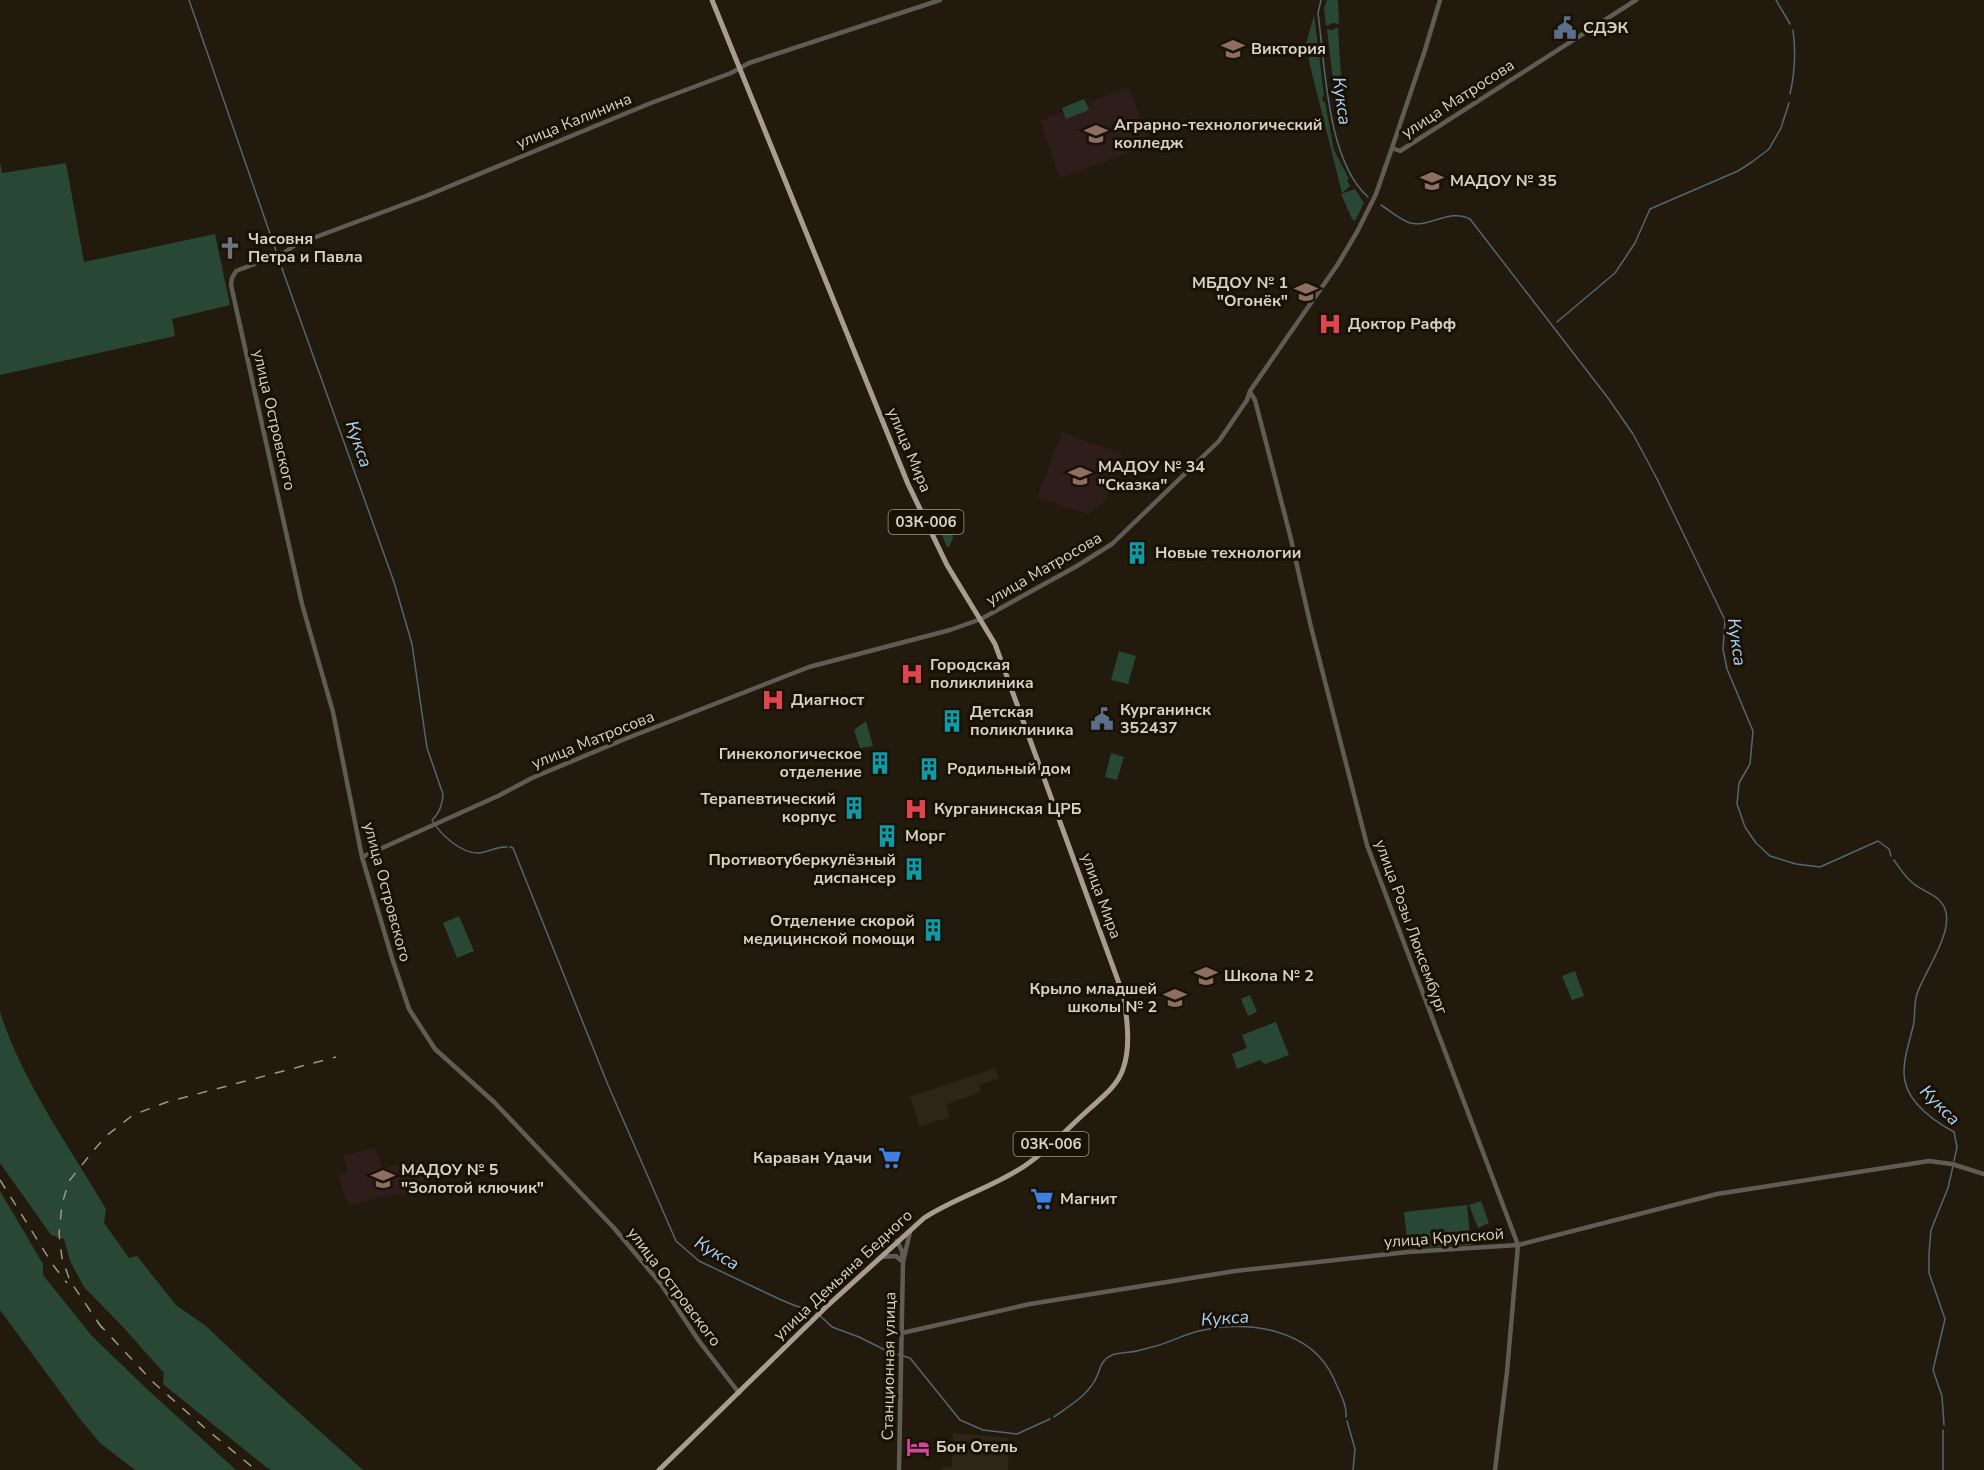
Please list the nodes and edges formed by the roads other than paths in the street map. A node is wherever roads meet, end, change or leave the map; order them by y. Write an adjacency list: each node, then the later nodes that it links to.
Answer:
1 (712, 0): 5 (main road, улица Мира / 03К-006)
2 (940, 0): 5 (street, улица Калинина)
3 (1440, 0): 6 (street)
4 (1636, 0): 6 (street, улица Матросова)
5 (739, 69): 7 (street, улица Калинина); 9 (main road, улица Мира / 03К-006)
6 (1392, 148): 8 (street, улица Матросова)
7 (231, 285): 10 (street, улица Островского)
8 (1250, 391): 9 (street, улица Матросова); 15 (street, улица Розы Люксембург)
9 (981, 619): 10 (street, улица Матросова); 11 (main road, улица Мира / 03К-006)
10 (362, 857): 19 (street, улица Островского)
11 (1127, 1044): 13 (main road, улица Демьяна Бедного / 03К-006)
12 (1984, 1174): 15 (street, улица Крупской)
13 (911, 1229): 14 (main road, улица Демьяна Бедного / 03К-006); 17 (street, Станционная улица)
14 (897, 1241): 16 (main road, улица Демьяна Бедного / 03К-006); 17 (street, Станционная улица)
15 (1518, 1245): 18 (street, улица Крупской); 22 (street, улица Розы Люксембург)
16 (880, 1257): 17 (street); 19 (main road, улица Демьяна Бедного / 03К-006)
17 (903, 1262): 18 (street, Станционная улица)
18 (902, 1333): 21 (street, Станционная улица)
19 (739, 1393): 20 (main road, улица Демьяна Бедного / 03К-006)
20 (659, 1470)
21 (899, 1470)
22 (1495, 1470)

